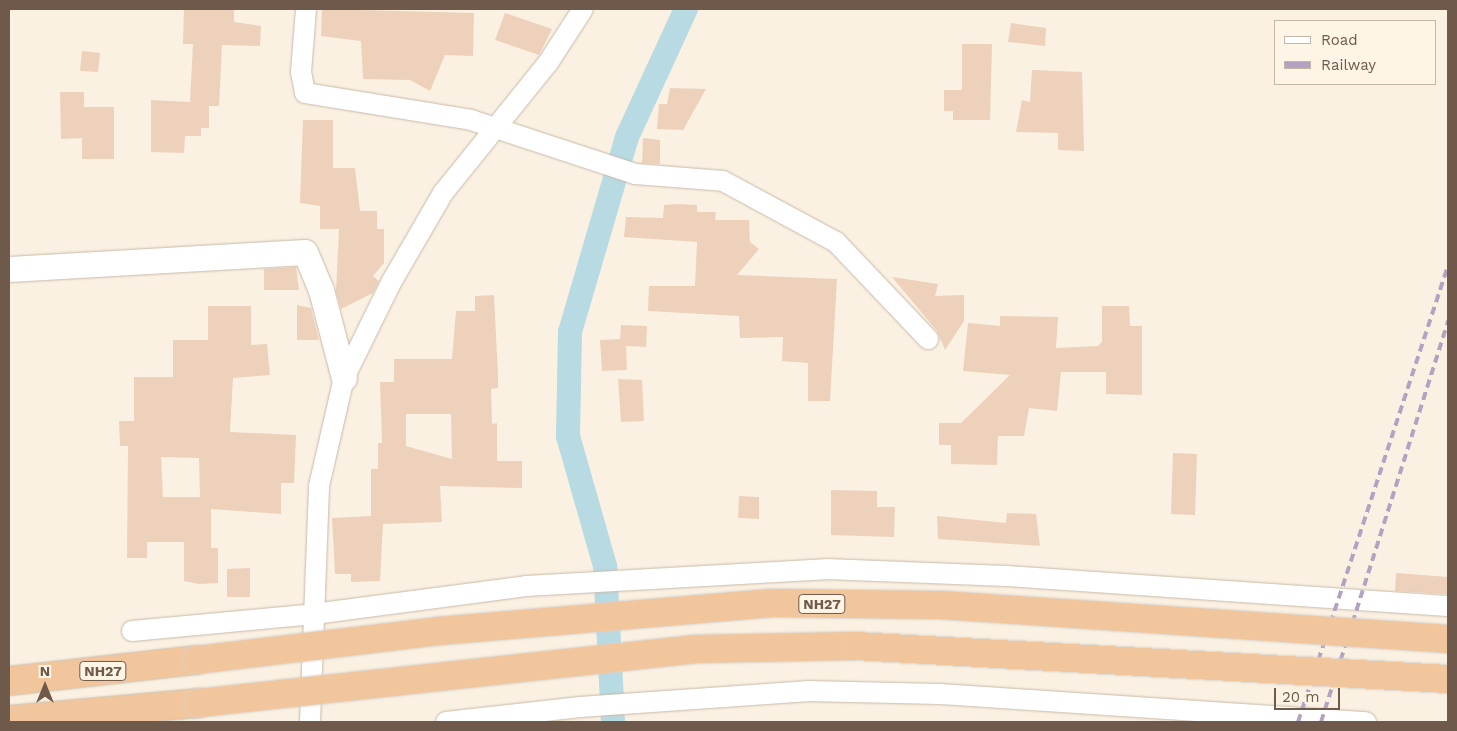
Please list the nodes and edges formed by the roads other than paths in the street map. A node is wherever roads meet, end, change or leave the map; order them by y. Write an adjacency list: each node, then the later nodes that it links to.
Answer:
1 (306, 9): 3 (street)
2 (583, 9): 3 (street)
3 (495, 128): 5 (street); 6 (street)
4 (9, 269): 6 (street)
5 (928, 339)
6 (344, 378): 8 (street)
7 (1448, 606): 8 (street)
8 (314, 614): 9 (street); 14 (street)
9 (132, 631)
10 (1448, 639): 12 (highway, NH27, bridge)
11 (1448, 679): 13 (highway, bridge)
12 (9, 681)
13 (9, 720)
14 (310, 722)
15 (446, 722): 16 (street)
16 (1366, 722)

